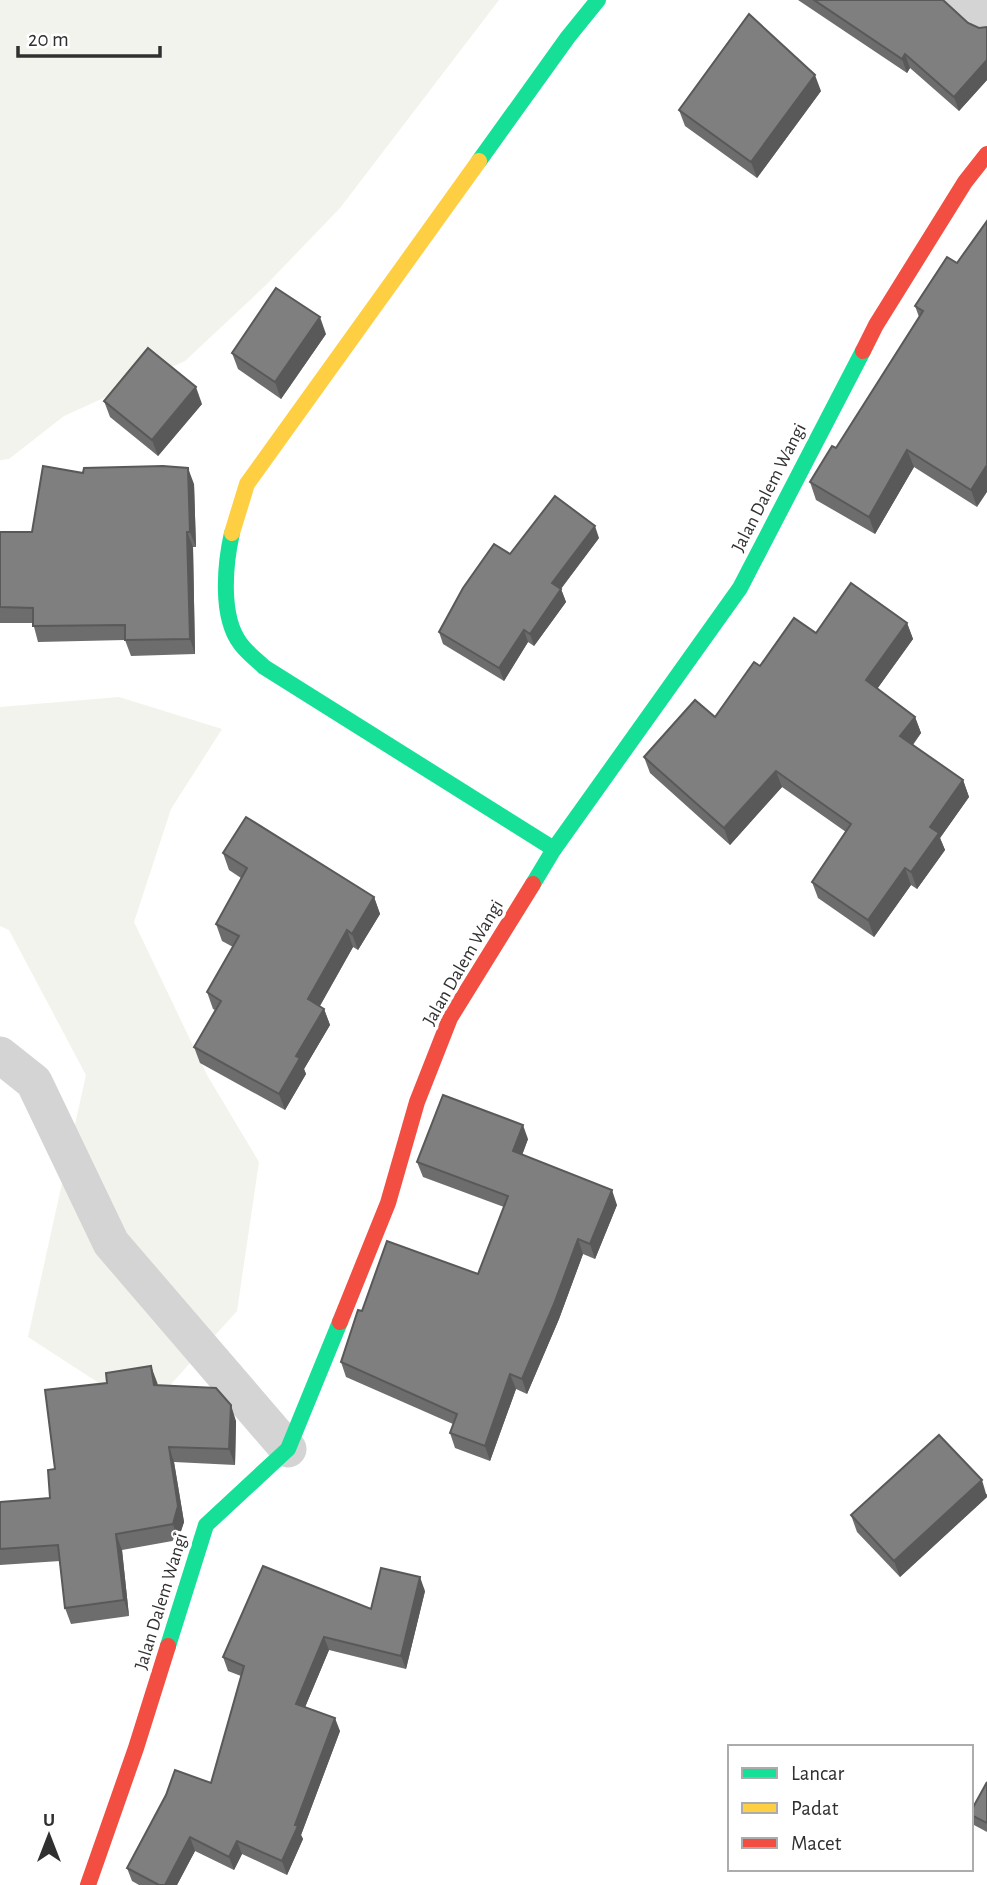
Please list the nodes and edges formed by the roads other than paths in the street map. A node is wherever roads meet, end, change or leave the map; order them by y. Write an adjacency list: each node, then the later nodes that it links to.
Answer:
1 (598, 0): 5 (street)
2 (963, 0): 3 (street)
3 (987, 21)
4 (987, 154): 5 (street, Jalan Dalem Wangi)
5 (554, 849): 7 (street, Jalan Dalem Wangi)
6 (0, 1055): 7 (street)
7 (288, 1449): 8 (street, Jalan Dalem Wangi)
8 (88, 1885)

